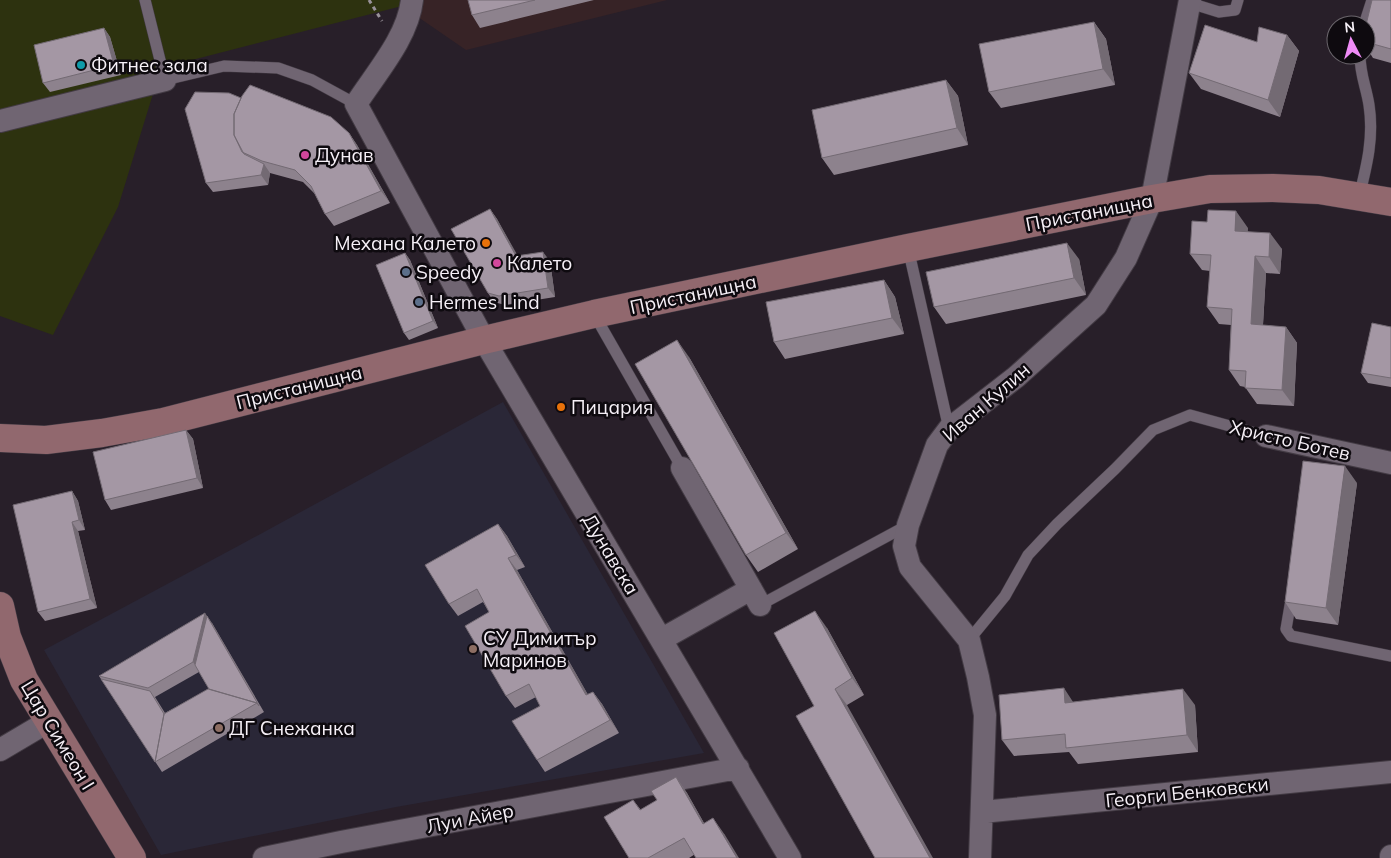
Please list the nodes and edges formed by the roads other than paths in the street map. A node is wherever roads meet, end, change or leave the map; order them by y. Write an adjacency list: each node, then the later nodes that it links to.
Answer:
1 (145, 0): 8 (lane)
2 (412, 0): 9 (street)
3 (1238, 0): 5 (lane)
4 (1372, 0): 6 (lane)
5 (1190, 2): 12 (street, Иван Кулин)
6 (1367, 15)
7 (1360, 65): 11 (lane)
8 (165, 80): 9 (lane); 10 (street)
9 (356, 104): 16 (street, Дунавска)
10 (0, 121)
11 (1359, 196): 12 (main road, Пристанищна); 13 (main road, Пристанищна)
12 (1152, 199): 14 (main road, Пристанищна); 17 (street, Иван Кулин)
13 (1391, 202)
14 (908, 248): 15 (main road, Пристанищна); 17 (lane)
15 (594, 314): 16 (main road, Пристанищна); 21 (lane)
16 (484, 340): 19 (main road, Пристанищна); 26 (street, Дунавска)
17 (949, 429): 22 (street, Иван Кулин)
18 (1266, 436): 20 (street, Христо Ботев); 27 (lane, Христо Ботев)
19 (0, 438)
20 (1391, 463)
21 (682, 468): 24 (street)
22 (908, 525): 24 (lane); 27 (street, Иван Кулин)
23 (1294, 582): 28 (lane)
24 (755, 597): 26 (street)
25 (0, 606): 29 (main road, Цар Симеон I)
26 (662, 639): 31 (street, Дунавска)
27 (969, 640): 33 (street, Иван Кулин)
28 (1391, 656)
29 (49, 721): 30 (street); 35 (main road, Цар Симеон I)
30 (0, 750)
31 (738, 768): 34 (street, Луи Айер); 37 (street, Дунавска)
32 (1391, 772): 33 (street, Георги Бенковски)
33 (982, 812): 38 (street, Иван Кулин)
34 (344, 850): 36 (street, Луи Айер)
35 (132, 858)
36 (264, 858)
37 (790, 858)
38 (980, 858)

